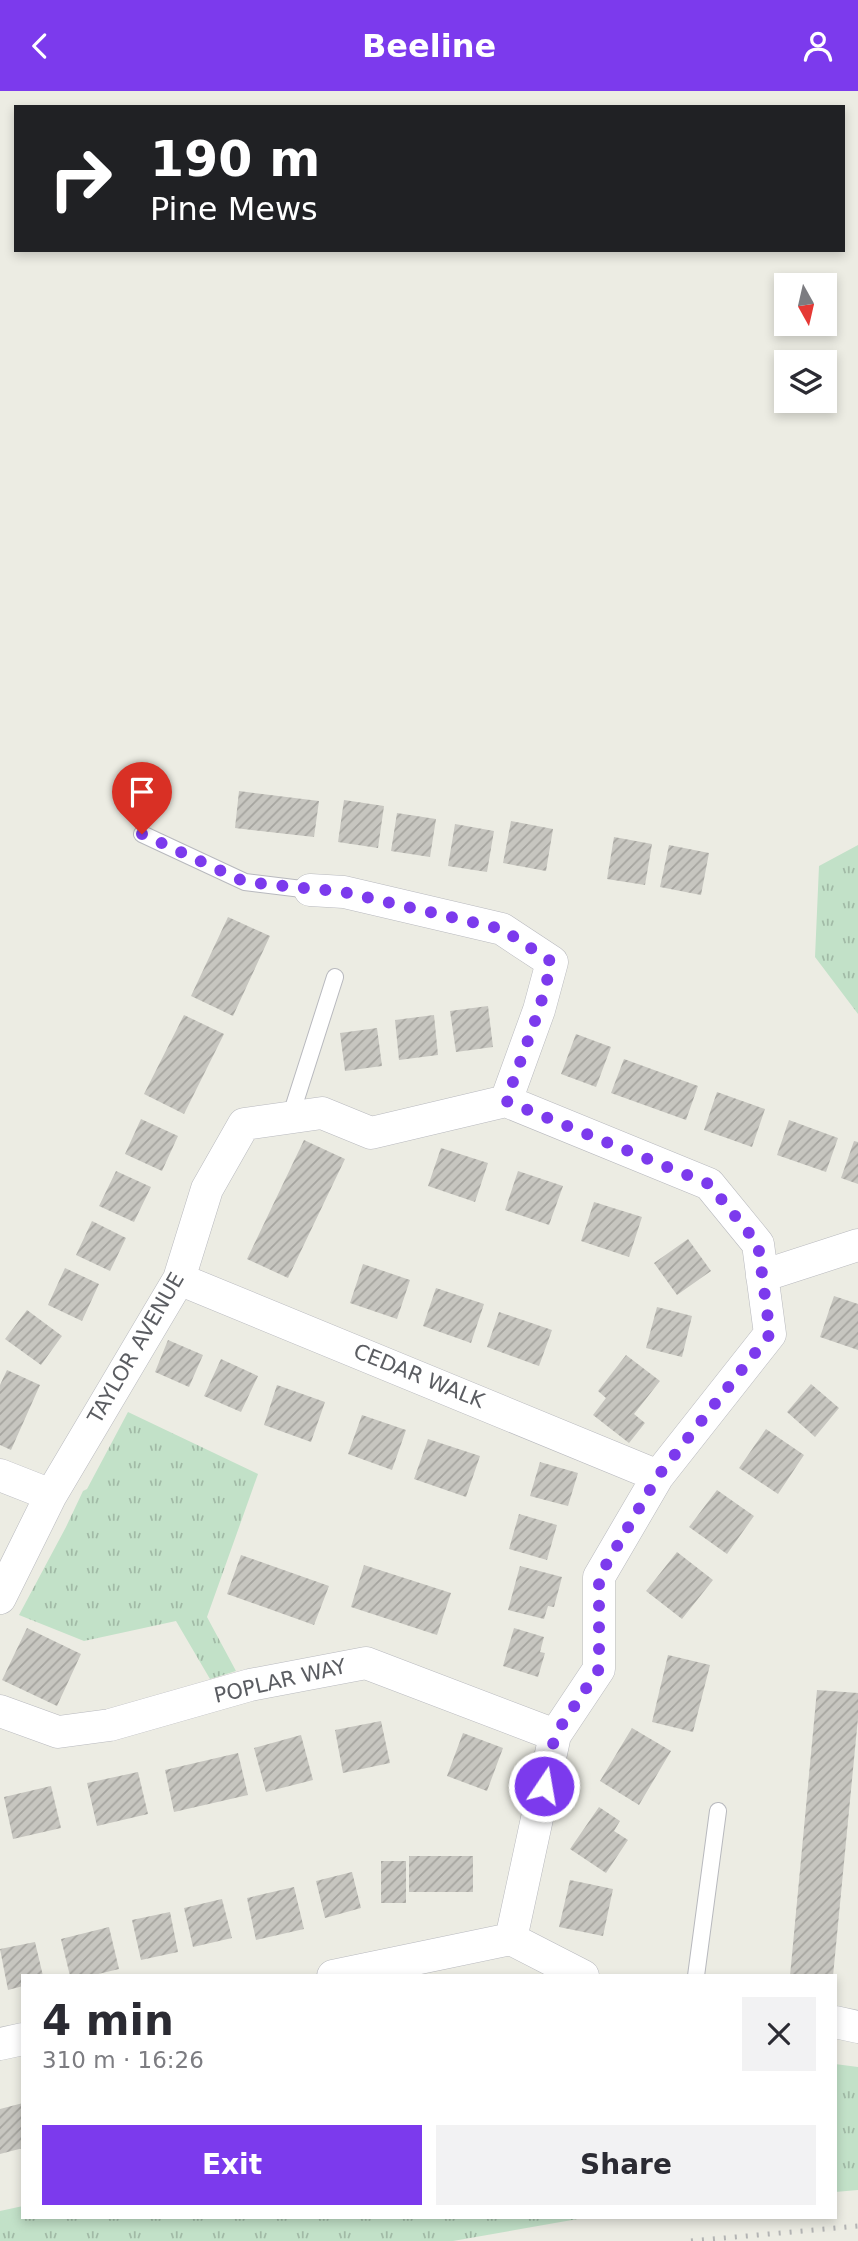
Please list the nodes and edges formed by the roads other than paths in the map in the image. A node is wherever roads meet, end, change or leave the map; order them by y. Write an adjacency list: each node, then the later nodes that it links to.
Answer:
1 (142, 834): 2 (lane)
2 (310, 890): 4 (street)
3 (335, 977): 5 (lane)
4 (506, 1101): 5 (street, TAYLOR AVENUE); 7 (street)
5 (290, 1118): 8 (street, TAYLOR AVENUE)
6 (858, 1245): 7 (street)
7 (762, 1276): 10 (street)
8 (179, 1279): 10 (street, CEDAR WALK); 11 (street, TAYLOR AVENUE)
9 (0, 1475): 11 (street)
10 (658, 1476): 14 (street)
11 (51, 1495): 12 (street, TAYLOR AVENUE)
12 (0, 1598)
13 (0, 1711): 14 (street, POPLAR WAY)
14 (555, 1735): 16 (street)
15 (718, 1811): 19 (lane)
16 (511, 1939): 17 (street); 18 (street)
17 (343, 1974)
18 (579, 1974)
19 (696, 1974)
20 (837, 2022): 21 (street)
21 (858, 2027)
22 (21, 2039): 23 (street)
23 (0, 2044)

